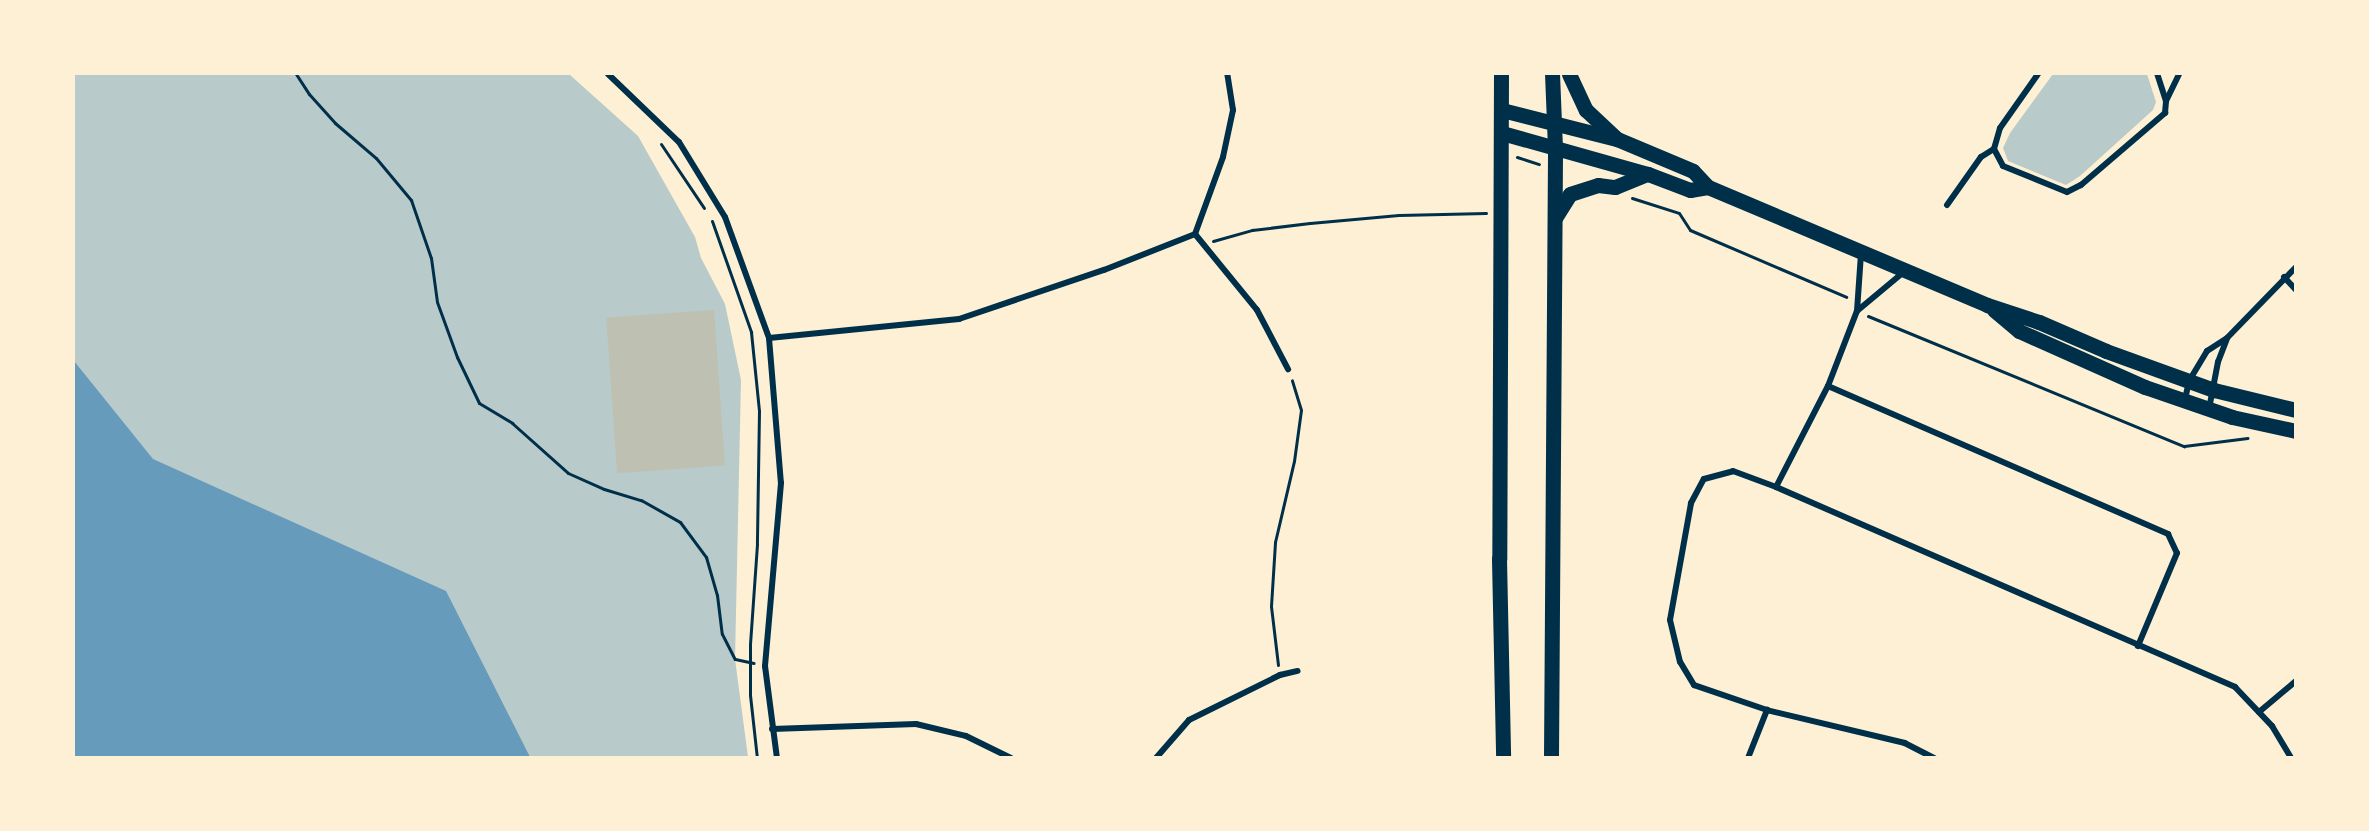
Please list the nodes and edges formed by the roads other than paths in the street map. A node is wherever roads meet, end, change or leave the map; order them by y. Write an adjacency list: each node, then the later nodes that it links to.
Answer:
1 (608, 74): 28 (street)
2 (1227, 74): 20 (street)
3 (1501, 74): 10 (main road)
4 (1552, 74): 11 (main road)
5 (1569, 74): 13 (main road)
6 (2038, 74): 15 (street)
7 (2157, 74): 9 (street)
8 (2179, 74): 9 (street)
9 (2166, 101): 15 (street)
10 (1502, 110): 11 (main road); 12 (main road)
11 (1554, 124): 13 (main road); 14 (main road)
12 (1502, 133): 14 (main road); 48 (main road)
13 (1617, 139): 17 (main road)
14 (1555, 148): 16 (main road); 19 (main road)
15 (1994, 149): 18 (street)
16 (1648, 174): 17 (main road); 19 (main road)
17 (1708, 187): 21 (main road)
18 (1947, 205)
19 (1554, 221): 49 (main road)
20 (1195, 234): 28 (street); 30 (street)
21 (1861, 251): 23 (main road); 27 (street)
22 (2295, 267): 24 (street)
23 (1906, 270): 26 (main road); 27 (street)
24 (2284, 277): 25 (street); 29 (street)
25 (2295, 290)
26 (1988, 305): 31 (main road); 34 (main road)
27 (1857, 311): 32 (street)
28 (769, 338): 44 (street)
29 (2227, 338): 31 (street); 33 (street)
30 (1288, 369)
31 (2189, 381): 33 (main road); 34 (street)
32 (1828, 386): 38 (street); 39 (street)
33 (2214, 390): 35 (street); 36 (main road)
34 (2184, 401): 35 (main road)
35 (2209, 410): 37 (main road)
36 (2295, 411)
37 (2295, 431)
38 (1776, 487): 39 (street); 42 (street)
39 (2138, 646): 43 (street)
40 (1298, 671): 47 (street)
41 (2295, 681): 43 (street)
42 (1767, 710): 50 (street); 51 (street)
43 (2259, 712): 52 (street)
44 (772, 729): 45 (street); 46 (street)
45 (777, 758)
46 (1011, 758)
47 (1156, 758)
48 (1503, 758)
49 (1551, 758)
50 (1748, 758)
51 (1935, 758)
52 (2291, 758)

